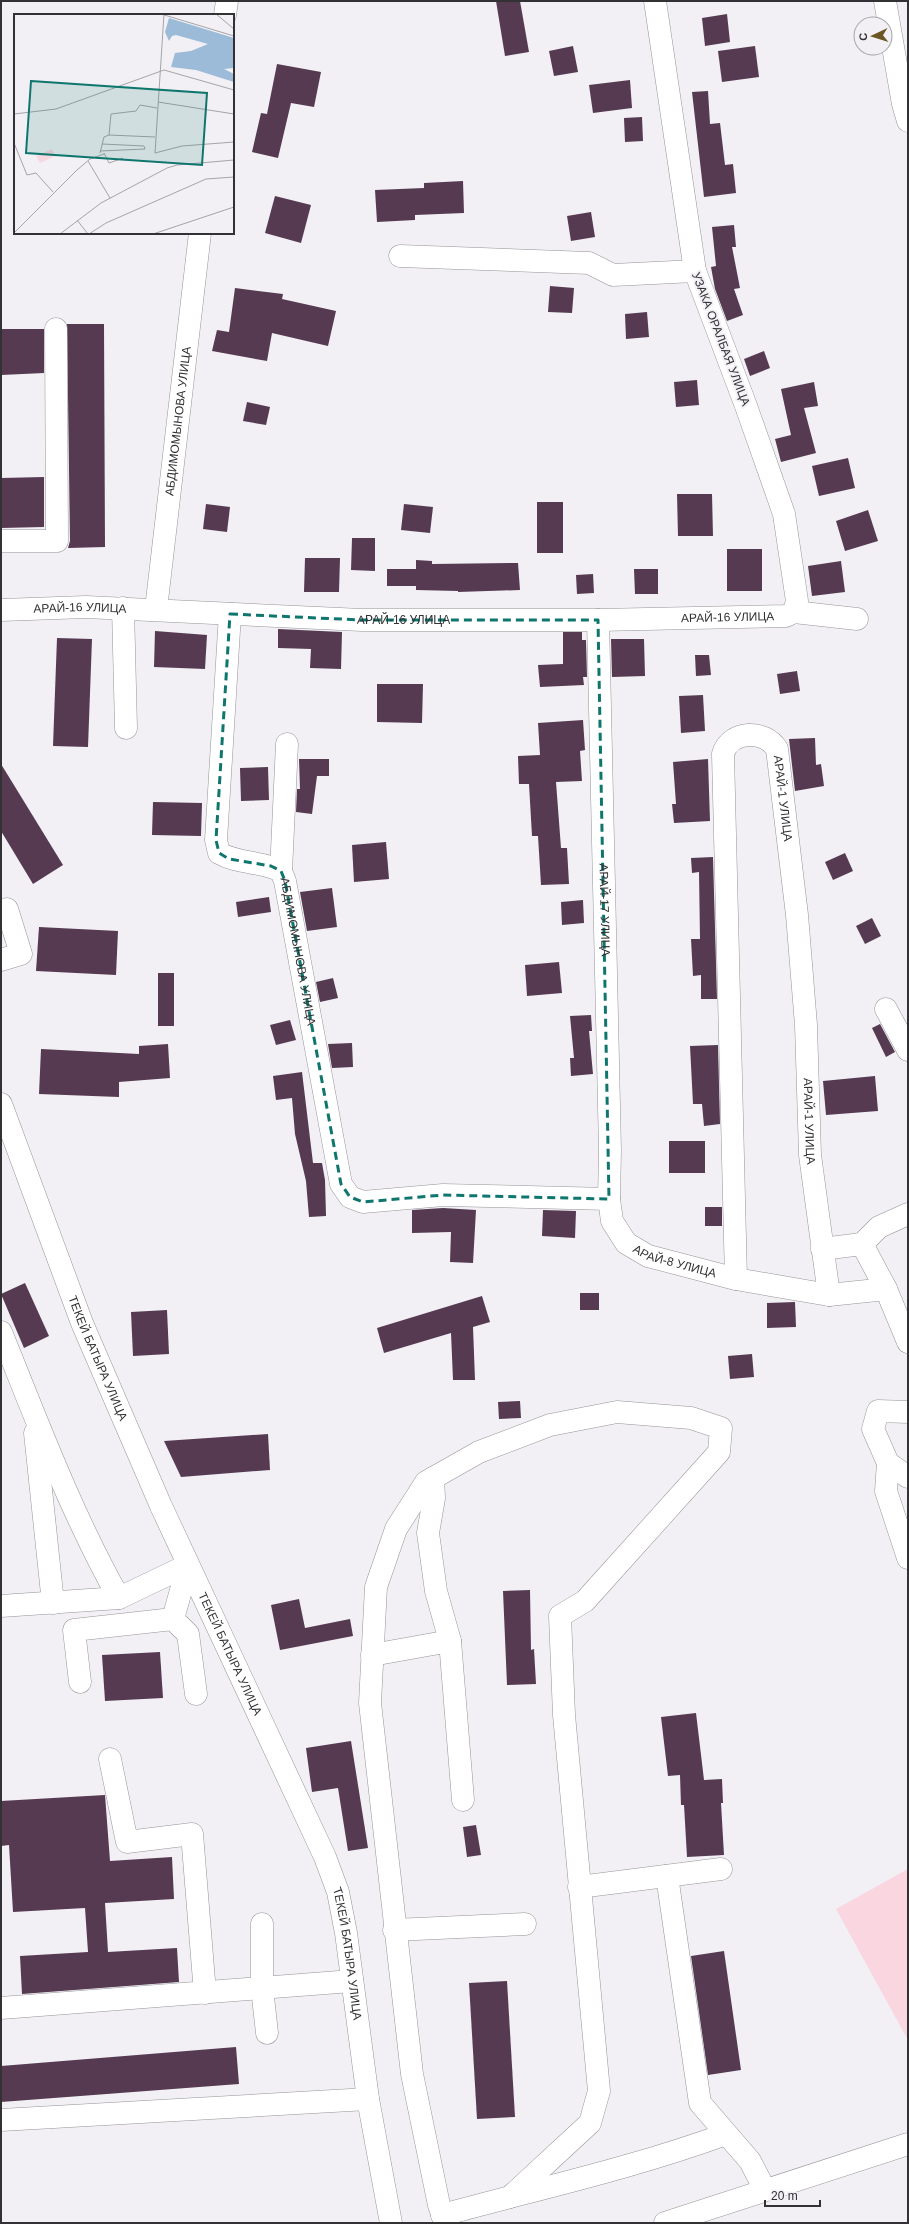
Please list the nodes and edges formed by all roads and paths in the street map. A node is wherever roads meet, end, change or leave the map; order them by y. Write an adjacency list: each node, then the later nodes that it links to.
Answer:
1 (227, 1): 4 (street)
2 (655, 1): 8 (street, УЗАКА ОРАЛБАЯ УЛИЦА)
3 (885, 1): 5 (street)
4 (225, 14)
5 (908, 121)
6 (200, 234): 13 (street, АБДИМОМЫНОВА УЛИЦА)
7 (400, 256): 8 (street)
8 (695, 271): 11 (street, УЗАКА ОРАЛБАЯ УЛИЦА)
9 (56, 329): 10 (street)
10 (1, 541)
11 (796, 606): 16 (street, АРАЙ-16 УЛИЦА); 17 (street, АРАЙ-16 УЛИЦА)
12 (123, 608): 13 (street, АРАЙ-16 УЛИЦА); 14 (street, АРАЙ-16 УЛИЦА); 18 (street)
13 (156, 609): 15 (street, АРАЙ-16 УЛИЦА)
14 (1, 610)
15 (230, 614): 17 (street, АРАЙ-16 УЛИЦА); 20 (street, АБДИМОМЫНОВА УЛИЦА)
16 (857, 619)
17 (598, 620): 26 (street, АРАЙ-17 УЛИЦА)
18 (126, 728)
19 (287, 744): 20 (street)
20 (281, 871): 26 (street, АБДИМОМЫНОВА УЛИЦА)
21 (1, 910): 22 (street)
22 (1, 960)
23 (886, 1009): 24 (street)
24 (908, 1050)
25 (1, 1104): 41 (street, ТЕКЕЙ БАТЫРА УЛИЦА)
26 (609, 1199): 30 (street, АРАЙ-8 УЛИЦА)
27 (908, 1214): 28 (street)
28 (862, 1244): 29 (street); 31 (street)
29 (822, 1249): 30 (street, АРАЙ-1 УЛИЦА); 32 (street, АРАЙ-1 УЛИЦА)
30 (736, 1279): 32 (street, АРАЙ-8 УЛИЦА)
31 (886, 1289): 32 (street, АРАЙ-8 УЛИЦА); 34 (street)
32 (829, 1295)
33 (1, 1332): 35 (street)
34 (908, 1342)
35 (32, 1411): 42 (street); 43 (street)
36 (908, 1412): 37 (street)
37 (888, 1463): 38 (street); 40 (street)
38 (908, 1477)
39 (433, 1478): 46 (street); 47 (street); 54 (street)
40 (908, 1558)
41 (188, 1565): 42 (street); 45 (street); 58 (street, ТЕКЕЙ БАТЫРА УЛИЦА)
42 (119, 1598): 43 (street)
43 (54, 1603): 44 (street)
44 (1, 1606)
45 (173, 1619): 48 (street); 49 (street)
46 (450, 1642): 47 (street); 51 (street)
47 (372, 1655): 57 (street)
48 (80, 1682)
49 (196, 1694)
50 (110, 1759): 60 (street)
51 (462, 1800)
52 (721, 1869): 53 (street)
53 (666, 1876): 54 (street); 65 (street)
54 (579, 1887): 68 (street)
55 (262, 1924): 59 (street)
56 (524, 1924): 57 (street)
57 (394, 1930): 69 (street)
58 (352, 1982): 59 (street); 63 (street, ТЕКЕЙ БАТЫРА УЛИЦА)
59 (262, 1988): 60 (street); 62 (street)
60 (205, 1993): 61 (street)
61 (1, 2008)
62 (267, 2033)
63 (368, 2099): 64 (street); 70 (street, ТЕКЕЙ БАТЫРА УЛИЦА)
64 (1, 2120)
65 (726, 2134): 67 (street); 68 (street)
66 (908, 2144): 67 (street)
67 (765, 2190): 71 (street)
68 (510, 2197): 69 (street)
69 (443, 2219)
70 (391, 2223)
71 (665, 2223)

